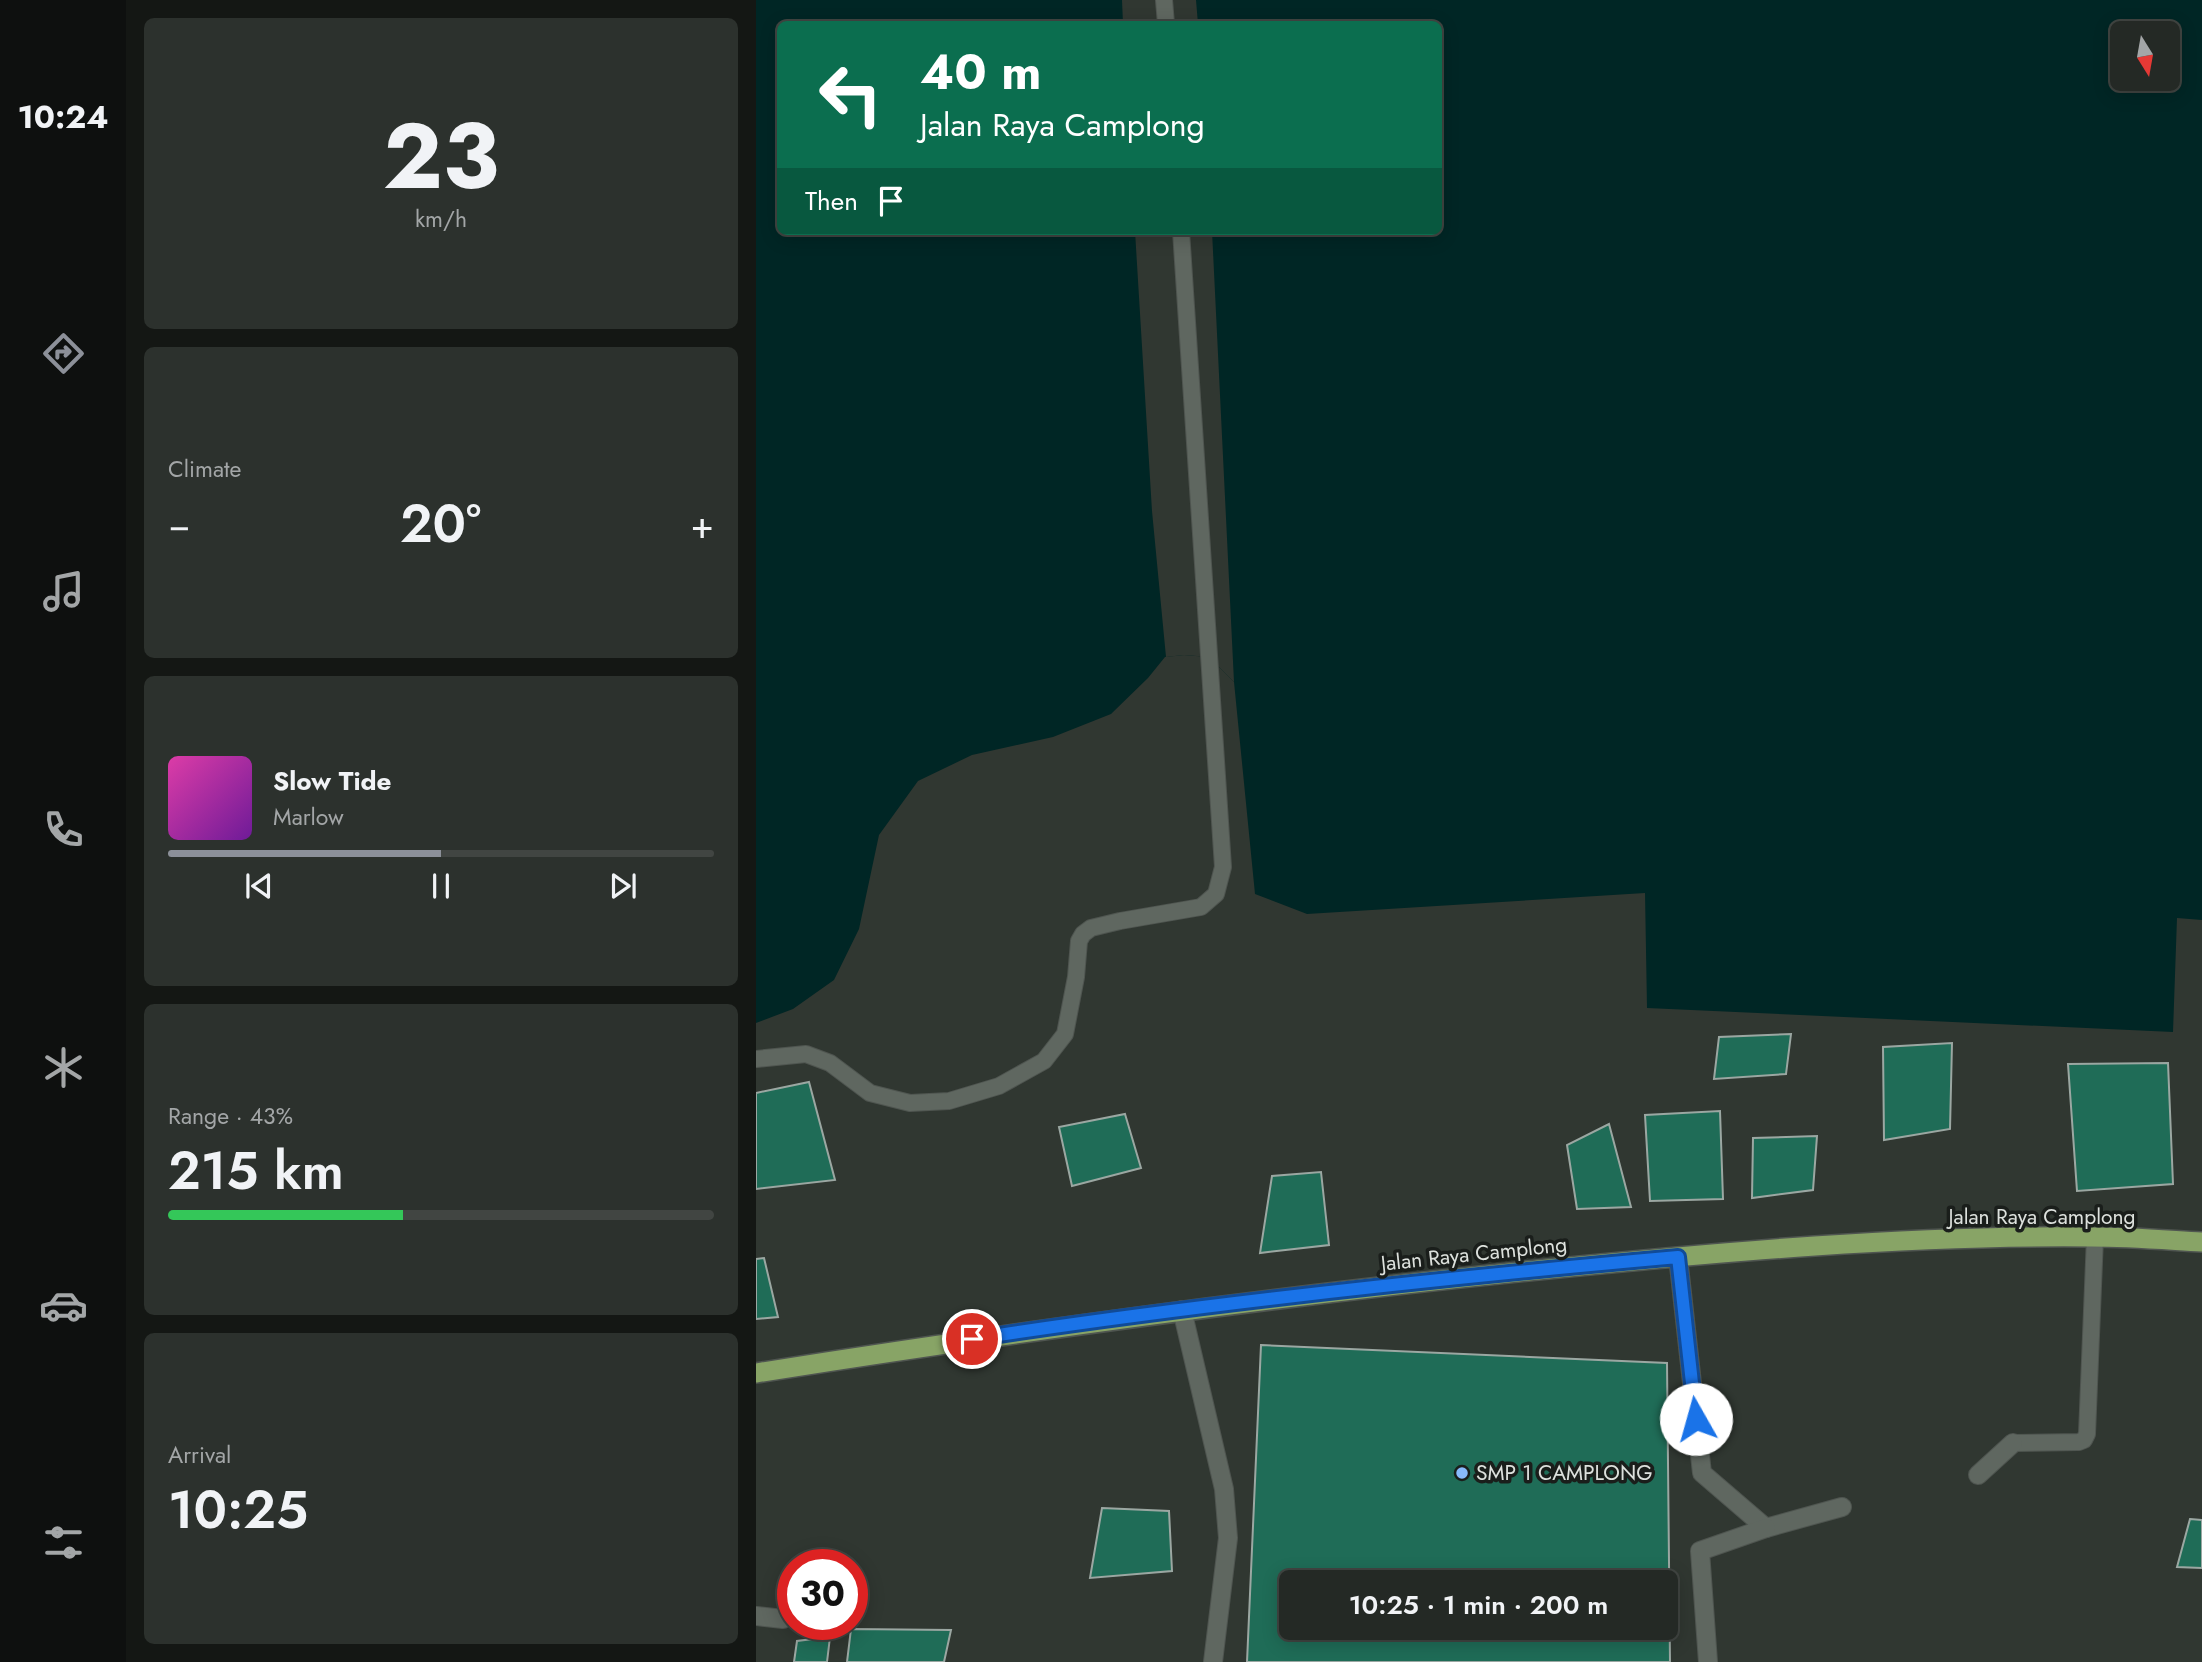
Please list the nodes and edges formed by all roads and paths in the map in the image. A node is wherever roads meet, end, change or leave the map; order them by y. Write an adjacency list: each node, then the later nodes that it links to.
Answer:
1 (1164, 0): 2 (lane)
2 (1166, 21)
3 (1181, 235): 4 (lane)
4 (756, 1059)
5 (2095, 1237): 6 (highway, Jalan Raya Camplong); 7 (highway, Jalan Raya Camplong); 10 (lane)
6 (2202, 1242)
7 (1678, 1257): 8 (highway, Jalan Raya Camplong); 13 (street)
8 (1182, 1310): 9 (highway, Jalan Raya Camplong); 16 (street)
9 (756, 1373)
10 (2013, 1443): 11 (street)
11 (1978, 1475)
12 (1842, 1507): 13 (street)
13 (1766, 1528): 17 (street)
14 (756, 1616): 15 (street)
15 (777, 1618)
16 (1213, 1662)
17 (1708, 1662)

